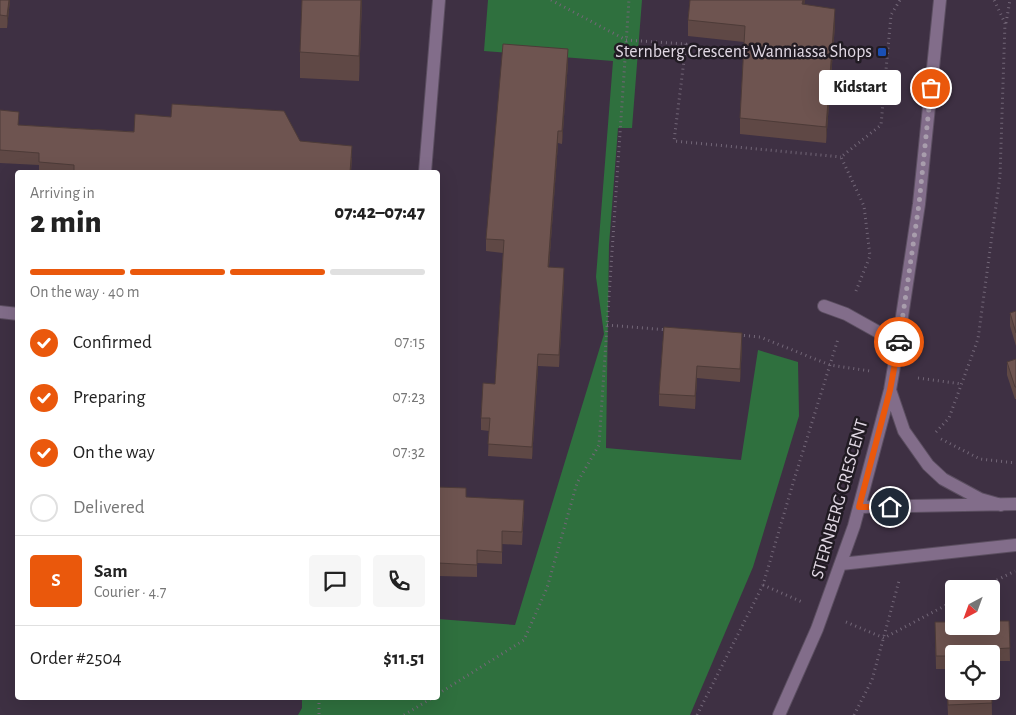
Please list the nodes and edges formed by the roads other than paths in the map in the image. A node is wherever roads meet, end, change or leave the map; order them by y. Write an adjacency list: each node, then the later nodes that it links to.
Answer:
1 (439, 0): 3 (street)
2 (940, 0): 7 (street, STERNBERG CRESCENT)
3 (425, 170)
4 (824, 306): 7 (street)
5 (0, 312): 6 (street)
6 (15, 314)
7 (898, 343): 8 (street, STERNBERG CRESCENT)
8 (890, 390): 10 (street); 11 (street, STERNBERG CRESCENT)
9 (1016, 504): 10 (street)
10 (1001, 505): 11 (street)
11 (859, 507): 13 (street, STERNBERG CRESCENT)
12 (1016, 545): 13 (street)
13 (841, 564): 14 (street, STERNBERG CRESCENT)
14 (779, 715)

